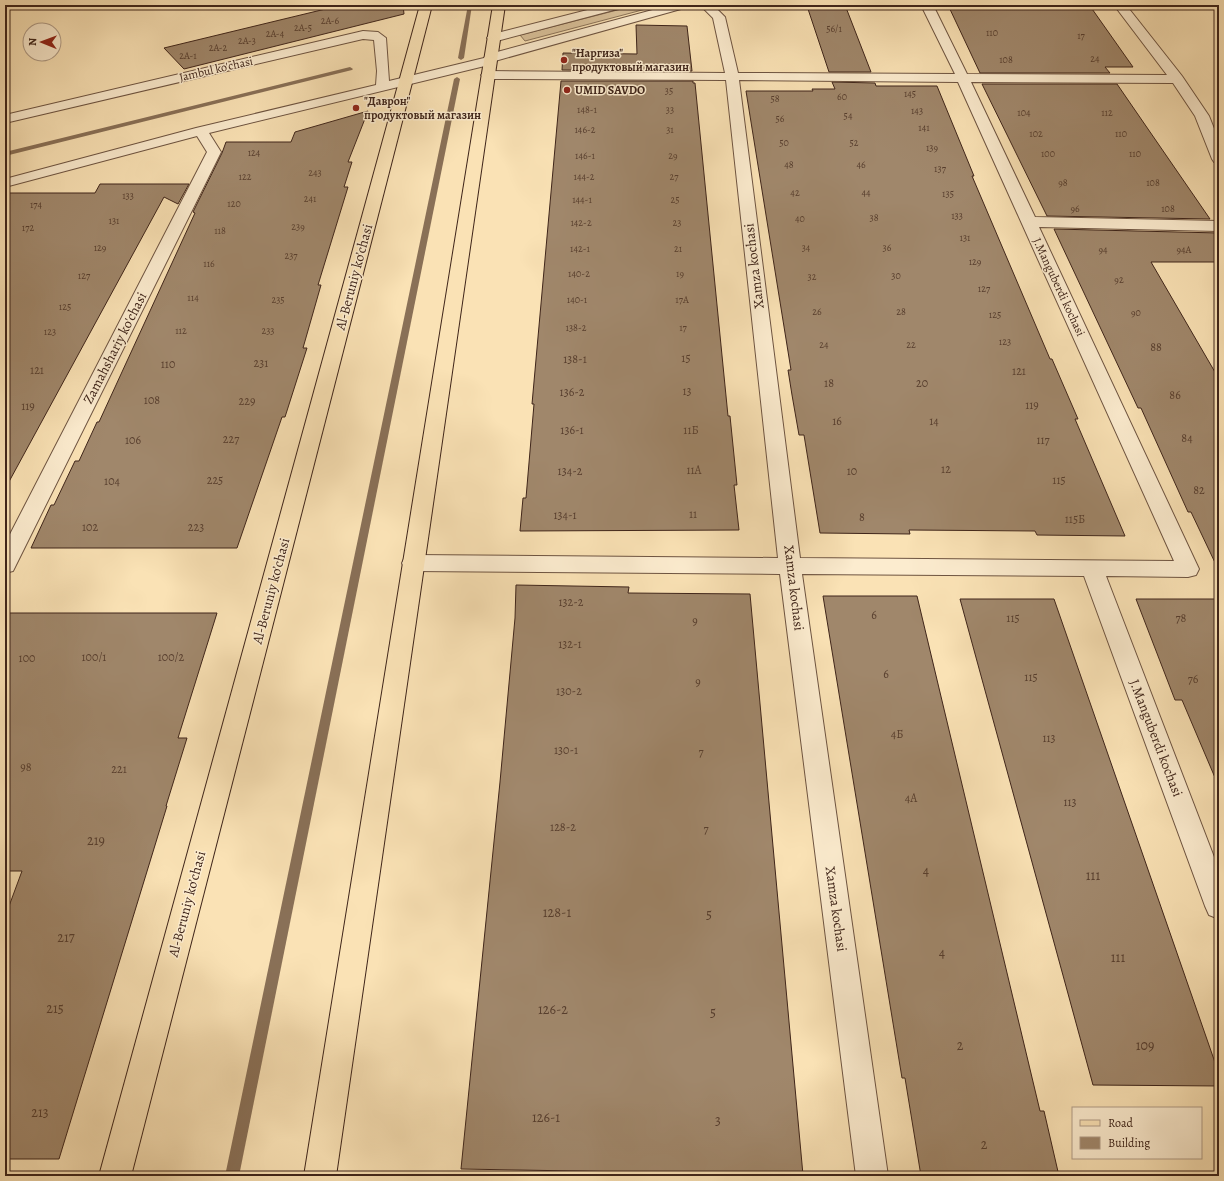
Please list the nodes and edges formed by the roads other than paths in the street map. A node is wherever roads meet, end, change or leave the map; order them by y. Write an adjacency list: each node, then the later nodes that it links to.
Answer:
1 (426, 5): 12 (main road, Al-Beruniy ko’chasi)
2 (499, 5): 8 (main road)
3 (621, 5): 8 (street)
4 (684, 5): 8 (street)
5 (706, 5): 9 (street, Xamza kochasi)
6 (927, 5): 10 (street, J.Manguberdi kochasi)
7 (1120, 5): 11 (street)
8 (490, 58): 9 (street); 12 (street); 20 (main road)
9 (732, 76): 10 (street); 22 (street, Xamza kochasi)
10 (963, 78): 11 (street); 18 (street, J.Manguberdi kochasi)
11 (1177, 78): 16 (street)
12 (406, 81): 13 (street); 25 (main road, Al-Beruniy ko’chasi)
13 (382, 87): 14 (street, Jambul ko'chasi); 15 (street)
14 (5, 119)
15 (201, 132): 17 (street); 21 (street, Zamahshariy ko'chasi)
16 (1219, 159)
17 (5, 183)
18 (1029, 222): 19 (street); 23 (street, J.Manguberdi kochasi)
19 (1219, 226)
20 (414, 563): 22 (street); 26 (main road)
21 (5, 565)
22 (790, 565): 23 (street); 27 (street, Xamza kochasi)
23 (1092, 569): 24 (street, J.Manguberdi kochasi)
24 (1219, 906)
25 (114, 1176)
26 (320, 1176)
27 (872, 1176)

